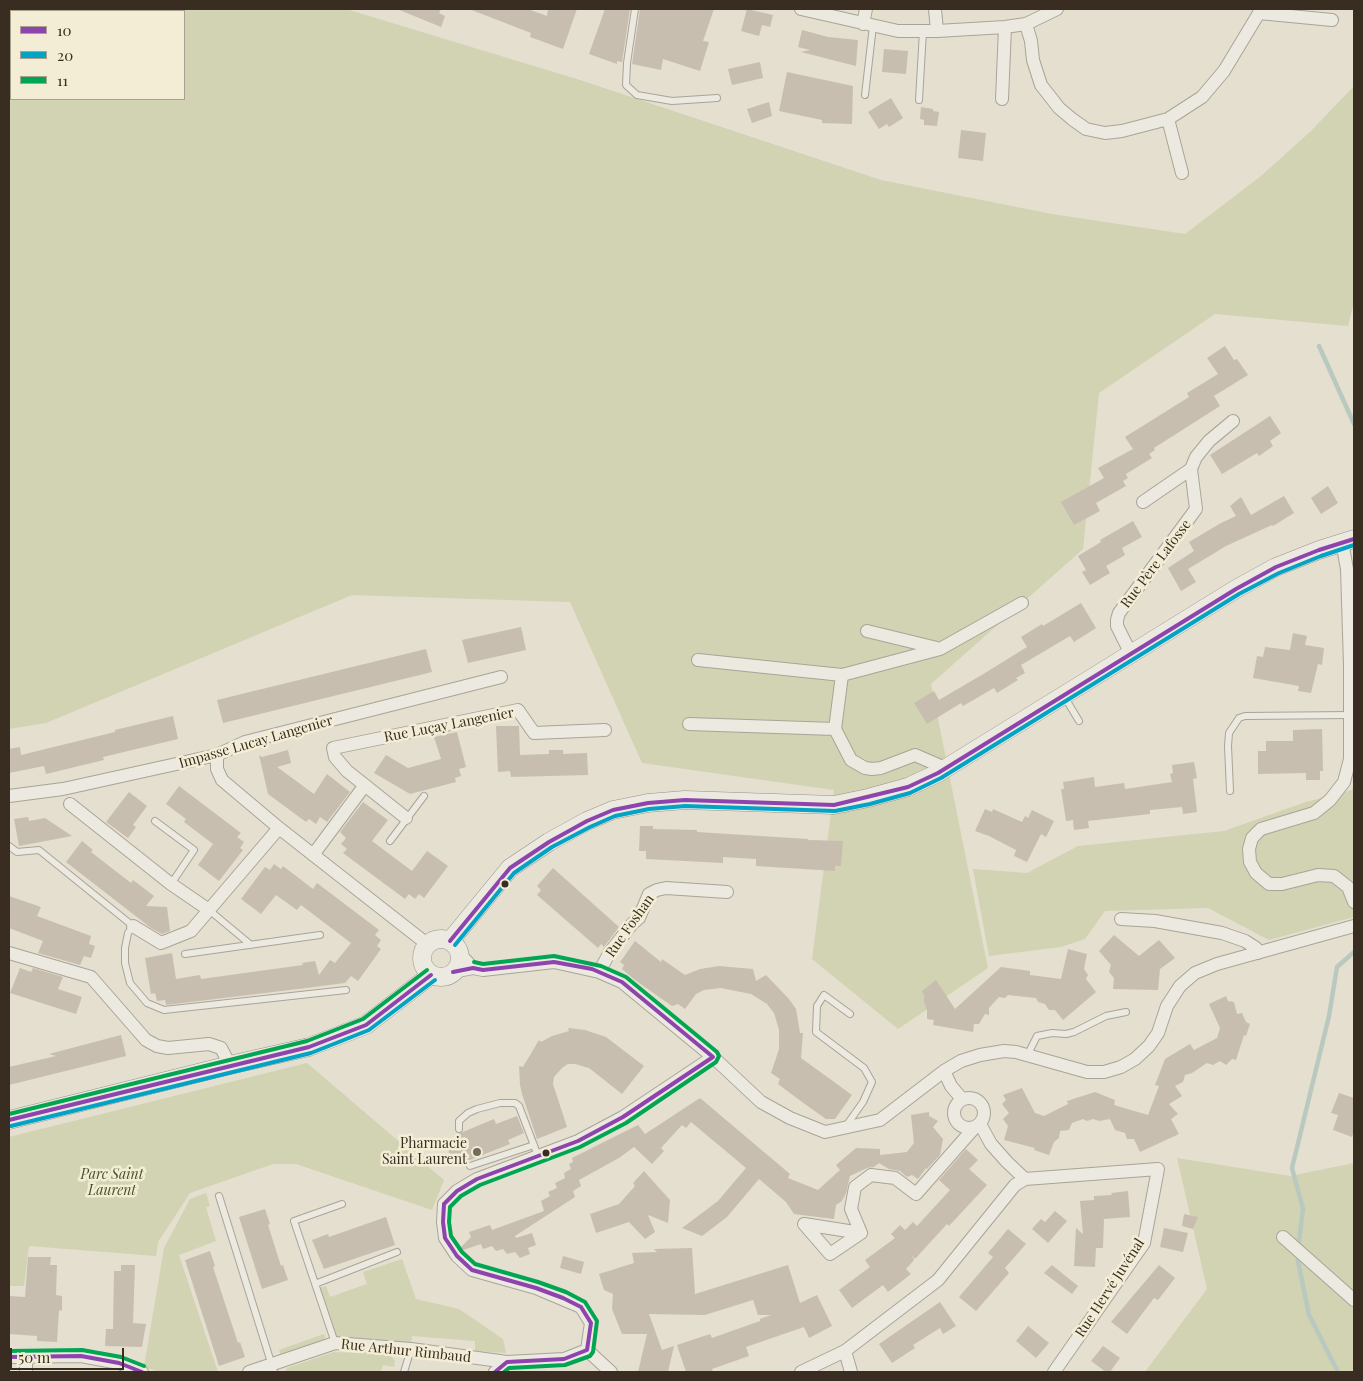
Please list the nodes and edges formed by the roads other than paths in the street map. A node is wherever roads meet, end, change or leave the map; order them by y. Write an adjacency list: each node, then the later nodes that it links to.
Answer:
1 (635, 9): 14 (lane)
2 (801, 9): 9 (street)
3 (866, 9): 9 (street)
4 (935, 9): 12 (street)
5 (1057, 9): 8 (street)
6 (1259, 11): 7 (street); 17 (street)
7 (1332, 20)
8 (1026, 24): 10 (street); 17 (street)
9 (868, 25): 11 (street); 13 (lane)
10 (1005, 28): 12 (street); 15 (street)
11 (923, 31): 12 (street); 16 (lane)
12 (937, 31)
13 (865, 95)
14 (717, 98)
15 (1002, 99)
16 (919, 100)
17 (1168, 119): 18 (street)
18 (1182, 173)
19 (1233, 421): 20 (street)
20 (1191, 469): 21 (street); 26 (street, Rue Père Lafosse)
21 (1143, 502)
22 (1348, 541): 26 (main road); 28 (street)
23 (1022, 603): 25 (street)
24 (867, 631): 25 (street)
25 (940, 648): 29 (street)
26 (1131, 654): 31 (main road)
27 (698, 660): 29 (street)
28 (1352, 665): 32 (street)
29 (842, 675): 35 (street)
30 (501, 677): 37 (street, Impasse Lucay Langenier)
31 (1063, 695): 33 (lane); 38 (main road)
32 (1350, 714): 40 (lane); 52 (street)
33 (1079, 721)
34 (689, 724): 35 (street)
35 (835, 729): 38 (street)
36 (605, 730): 39 (street, Rue Luçay Langenier)
37 (217, 755): 41 (street, Impasse Lucay Langenier); 46 (street)
38 (946, 768): 60 (main road)
39 (365, 785): 44 (street, Rue Luçay Langenier); 49 (street)
40 (1230, 791)
41 (9, 796)
42 (424, 796): 44 (lane)
43 (70, 804): 50 (street)
44 (406, 818): 47 (lane)
45 (155, 821): 50 (lane)
46 (279, 828): 49 (street); 53 (street)
47 (390, 841)
48 (9, 846): 55 (lane)
49 (313, 855): 58 (street)
50 (171, 884): 53 (street)
51 (727, 892): 66 (street, Rue Foshan)
52 (1354, 902)
53 (209, 910): 55 (street); 59 (lane)
54 (1121, 919): 62 (street)
55 (133, 926): 68 (lane)
56 (1354, 926): 62 (street)
57 (320, 935): 59 (lane)
58 (428, 944): 60 (main road); 67 (main road)
59 (251, 945): 63 (lane)
60 (455, 948): 64 (street); 65 (main road)
61 (9, 952): 73 (street)
62 (1258, 953): 71 (street)
63 (185, 954)
64 (473, 968): 65 (street); 66 (street)
65 (454, 972): 67 (main road)
66 (599, 972): 72 (street)
67 (432, 975): 73 (main road)
68 (346, 990)
69 (1126, 1012): 71 (lane)
70 (850, 1014): 78 (lane)
71 (1028, 1054): 74 (street)
72 (713, 1057): 78 (street); 80 (street)
73 (230, 1065): 76 (main road)
74 (944, 1071): 75 (street); 78 (street)
75 (962, 1099): 77 (street); 77 (street)
76 (9, 1120)
77 (978, 1125): 82 (street); 85 (street)
78 (846, 1127)
79 (459, 1130): 80 (lane)
80 (536, 1150): 81 (lane); 92 (street)
81 (470, 1166)
82 (1025, 1179): 93 (street); 106 (street, Rue Hervé Juvénal)
83 (218, 1196): 97 (lane)
84 (342, 1204): 88 (lane)
85 (861, 1232)
86 (1283, 1236): 89 (street)
87 (397, 1252): 88 (lane)
88 (315, 1284): 90 (lane)
89 (1354, 1300)
90 (335, 1343): 91 (street, Rue Arthur Rimbaud); 97 (street, Rue Arthur Rimbaud)
91 (410, 1349): 96 (street, Rue Arthur Rimbaud); 101 (lane)
92 (587, 1350): 96 (street, Rue Arthur Rimbaud); 103 (street)
93 (845, 1351): 104 (street); 105 (street)
94 (9, 1357): 95 (street)
95 (26, 1358): 98 (street); 99 (street)
96 (507, 1362): 102 (street)
97 (272, 1368): 100 (street, Rue Arthur Rimbaud)
98 (26, 1372)
99 (142, 1372)
100 (248, 1372)
101 (404, 1372)
102 (495, 1372)
103 (611, 1372)
104 (801, 1372)
105 (851, 1372)
106 (1054, 1372)

